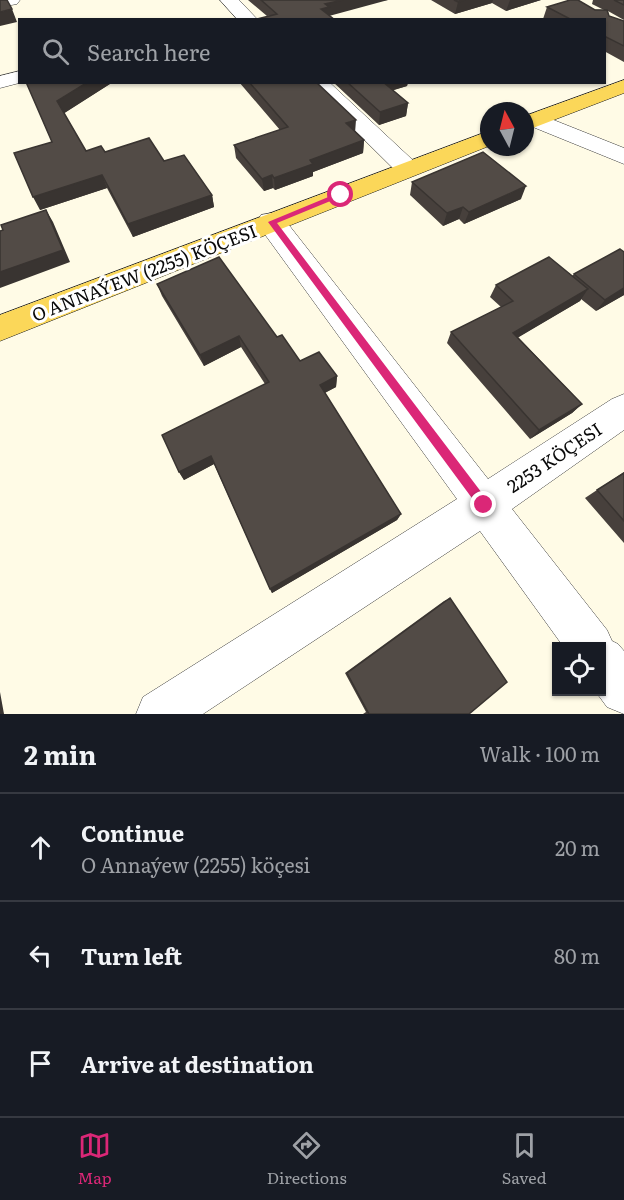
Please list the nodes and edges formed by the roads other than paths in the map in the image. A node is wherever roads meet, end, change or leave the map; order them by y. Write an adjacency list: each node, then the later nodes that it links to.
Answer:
1 (11, 0): 3 (street)
2 (229, 0): 4 (street)
3 (0, 2)
4 (247, 18)
5 (18, 78): 6 (street)
6 (0, 82)
7 (318, 84): 13 (street)
8 (624, 86): 9 (main road)
9 (534, 120)
10 (534, 123): 12 (street)
11 (480, 141): 13 (main road, O ANNAÝEW (2255) KÖÇESI)
12 (624, 157)
13 (408, 169): 14 (main road, O ANNAÝEW (2255) KÖÇESI)
14 (272, 222): 15 (main road, O ANNAÝEW (2255) KÖÇESI); 17 (street)
15 (0, 328)
16 (624, 410): 17 (street, 2253 KÖÇESI)
17 (484, 505): 18 (street); 21 (street, 2253 KÖÇESI)
18 (588, 642)
19 (606, 665): 20 (street)
20 (624, 690)
21 (160, 714)

